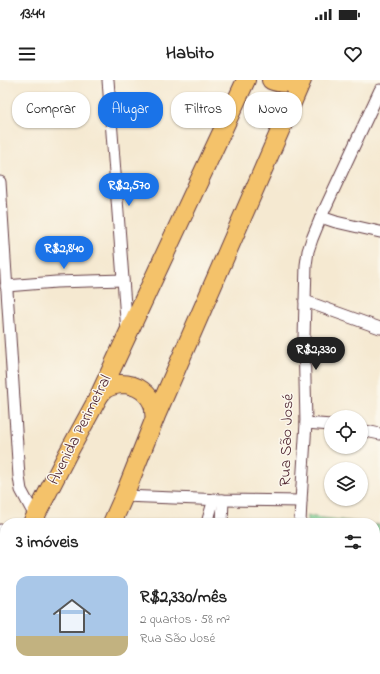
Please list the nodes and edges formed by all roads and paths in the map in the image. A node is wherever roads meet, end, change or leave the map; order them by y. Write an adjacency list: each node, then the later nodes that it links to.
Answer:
1 (108, 80): 10 (street)
2 (246, 80): 14 (main road, Avenida Perimetral)
3 (271, 80): 4 (main road)
4 (299, 80)
5 (302, 80): 16 (main road)
6 (380, 90): 8 (street, Rua São José)
7 (0, 182): 11 (street)
8 (321, 217): 9 (street); 12 (street, Rua São José)
9 (380, 232)
10 (123, 280): 11 (street); 14 (street)
11 (6, 286): 22 (street)
12 (305, 301): 13 (street); 17 (street, Rua São José)
13 (380, 328)
14 (127, 336): 15 (main road, Avenida Perimetral)
15 (98, 398): 16 (main road); 23 (main road, Avenida Perimetral)
16 (155, 418): 21 (main road)
17 (306, 423): 18 (street); 25 (street, Rua São José)
18 (324, 425)
19 (368, 431): 20 (street)
20 (380, 434)
21 (124, 496): 24 (street); 28 (main road)
22 (25, 499): 23 (street); 26 (street)
23 (43, 500): 27 (main road, Avenida Perimetral)
24 (219, 500): 25 (street); 29 (street); 30 (street)
25 (301, 501): 31 (street, Rua São José)
26 (33, 518)
27 (34, 518)
28 (114, 518)
29 (210, 518)
30 (221, 518)
31 (300, 518)

